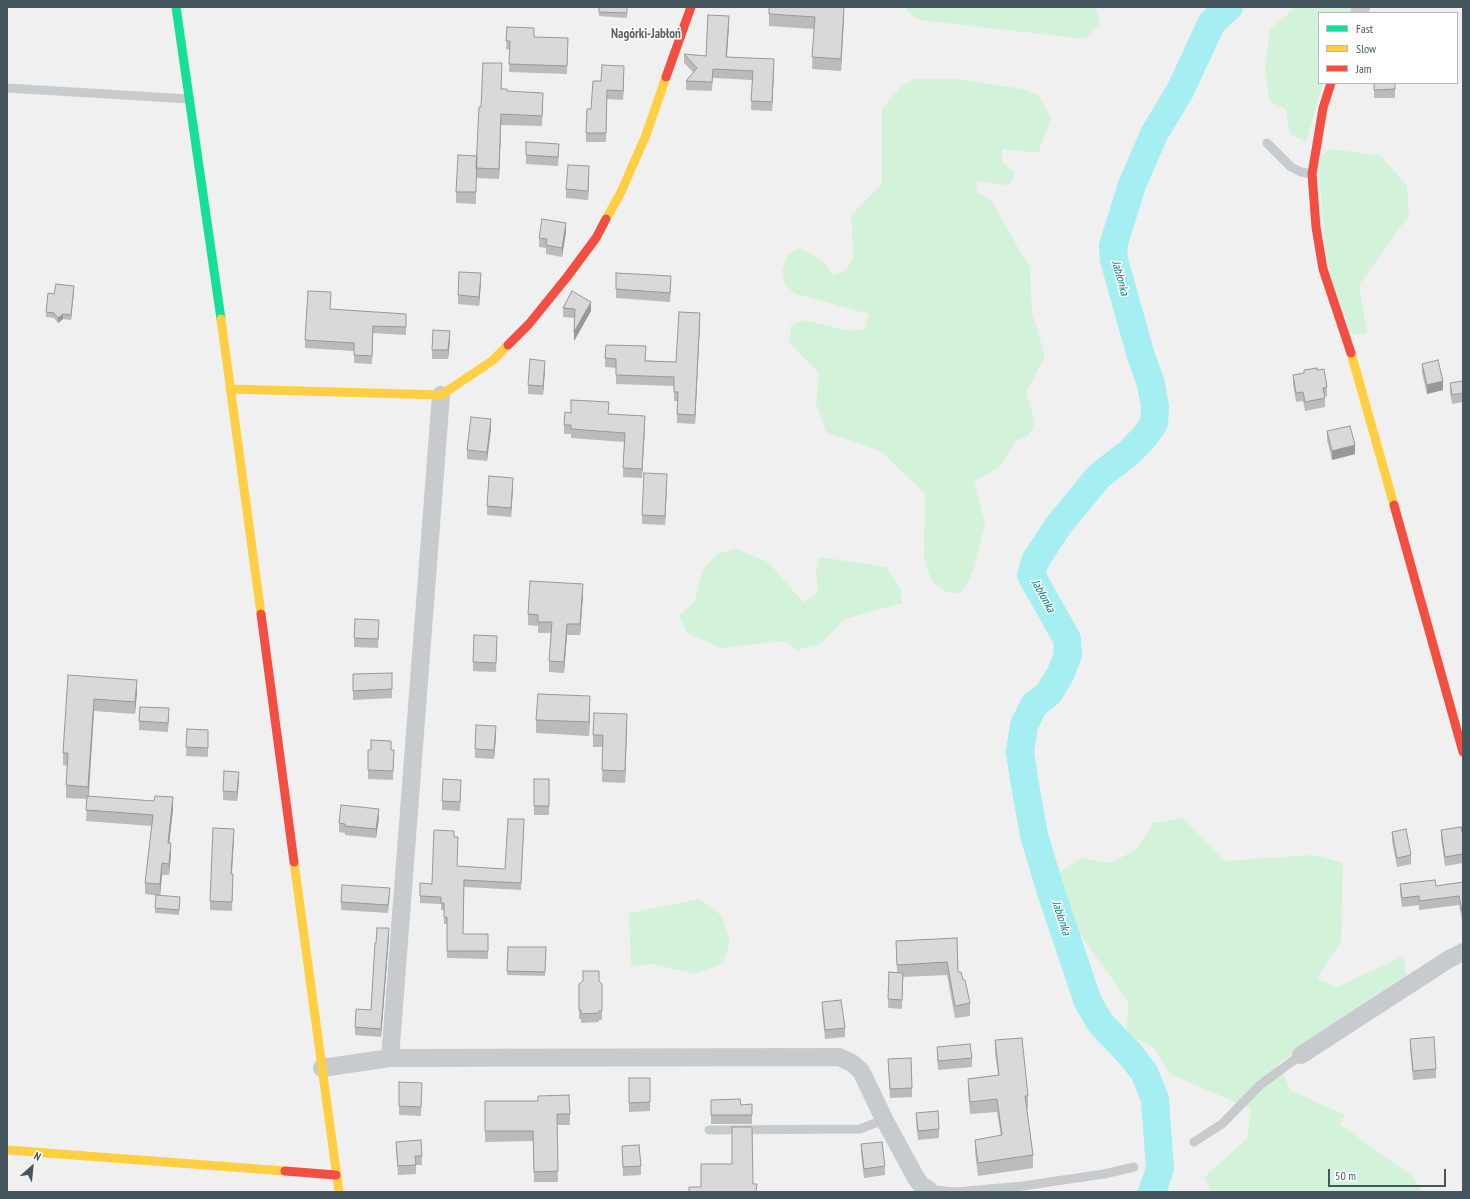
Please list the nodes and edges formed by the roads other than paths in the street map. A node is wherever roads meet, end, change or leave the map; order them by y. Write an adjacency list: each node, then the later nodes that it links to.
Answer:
1 (176, 7): 5 (street)
2 (691, 7): 9 (street)
3 (1331, 84): 7 (street)
4 (7, 88): 5 (lane)
5 (189, 99): 8 (street)
6 (1267, 143): 7 (lane)
7 (1312, 174): 10 (street)
8 (230, 389): 9 (street); 14 (street)
9 (441, 395): 13 (street)
10 (1463, 752)
11 (1463, 952): 12 (street)
12 (1301, 1055): 17 (lane)
13 (390, 1058): 14 (street); 15 (street)
14 (322, 1068): 20 (street)
15 (884, 1118): 16 (lane); 21 (street)
16 (709, 1130)
17 (1194, 1142)
18 (7, 1150): 20 (street)
19 (1134, 1167): 21 (lane)
20 (336, 1175): 22 (street)
21 (928, 1189)
22 (339, 1192)

